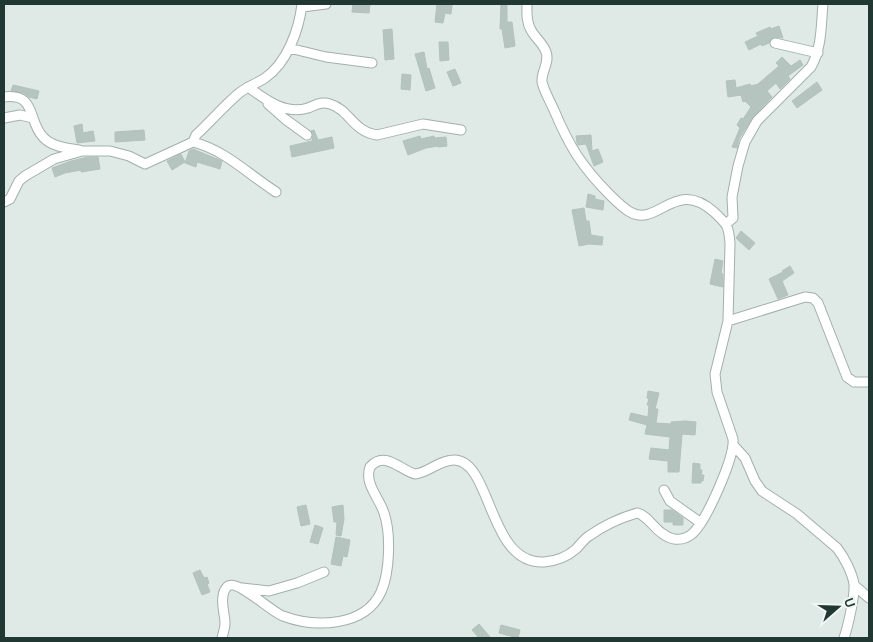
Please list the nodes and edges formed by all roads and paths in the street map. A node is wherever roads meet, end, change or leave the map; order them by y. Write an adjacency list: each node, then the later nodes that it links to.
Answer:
1 (326, 4): 4 (street)
2 (526, 4): 20 (street)
3 (823, 4): 7 (street)
4 (302, 5): 6 (street)
5 (776, 43): 7 (street)
6 (289, 48): 8 (street); 9 (street)
7 (818, 53): 20 (street)
8 (372, 63)
9 (248, 87): 11 (street); 16 (street)
10 (4, 97): 13 (street)
11 (265, 99): 14 (street); 15 (street)
12 (4, 118): 13 (street)
13 (33, 118): 17 (street)
14 (461, 130)
15 (308, 135)
16 (193, 142): 17 (street); 18 (street)
17 (82, 151): 19 (street)
18 (276, 192)
19 (4, 202)
20 (727, 224): 21 (street)
21 (728, 321): 22 (street); 23 (street)
22 (869, 382)
23 (734, 446): 25 (street); 27 (street)
24 (664, 490): 25 (street)
25 (701, 524): 28 (street)
26 (324, 572): 28 (street)
27 (854, 585): 29 (street); 31 (street)
28 (239, 588): 30 (street)
29 (869, 598)
30 (222, 638)
31 (844, 638)

